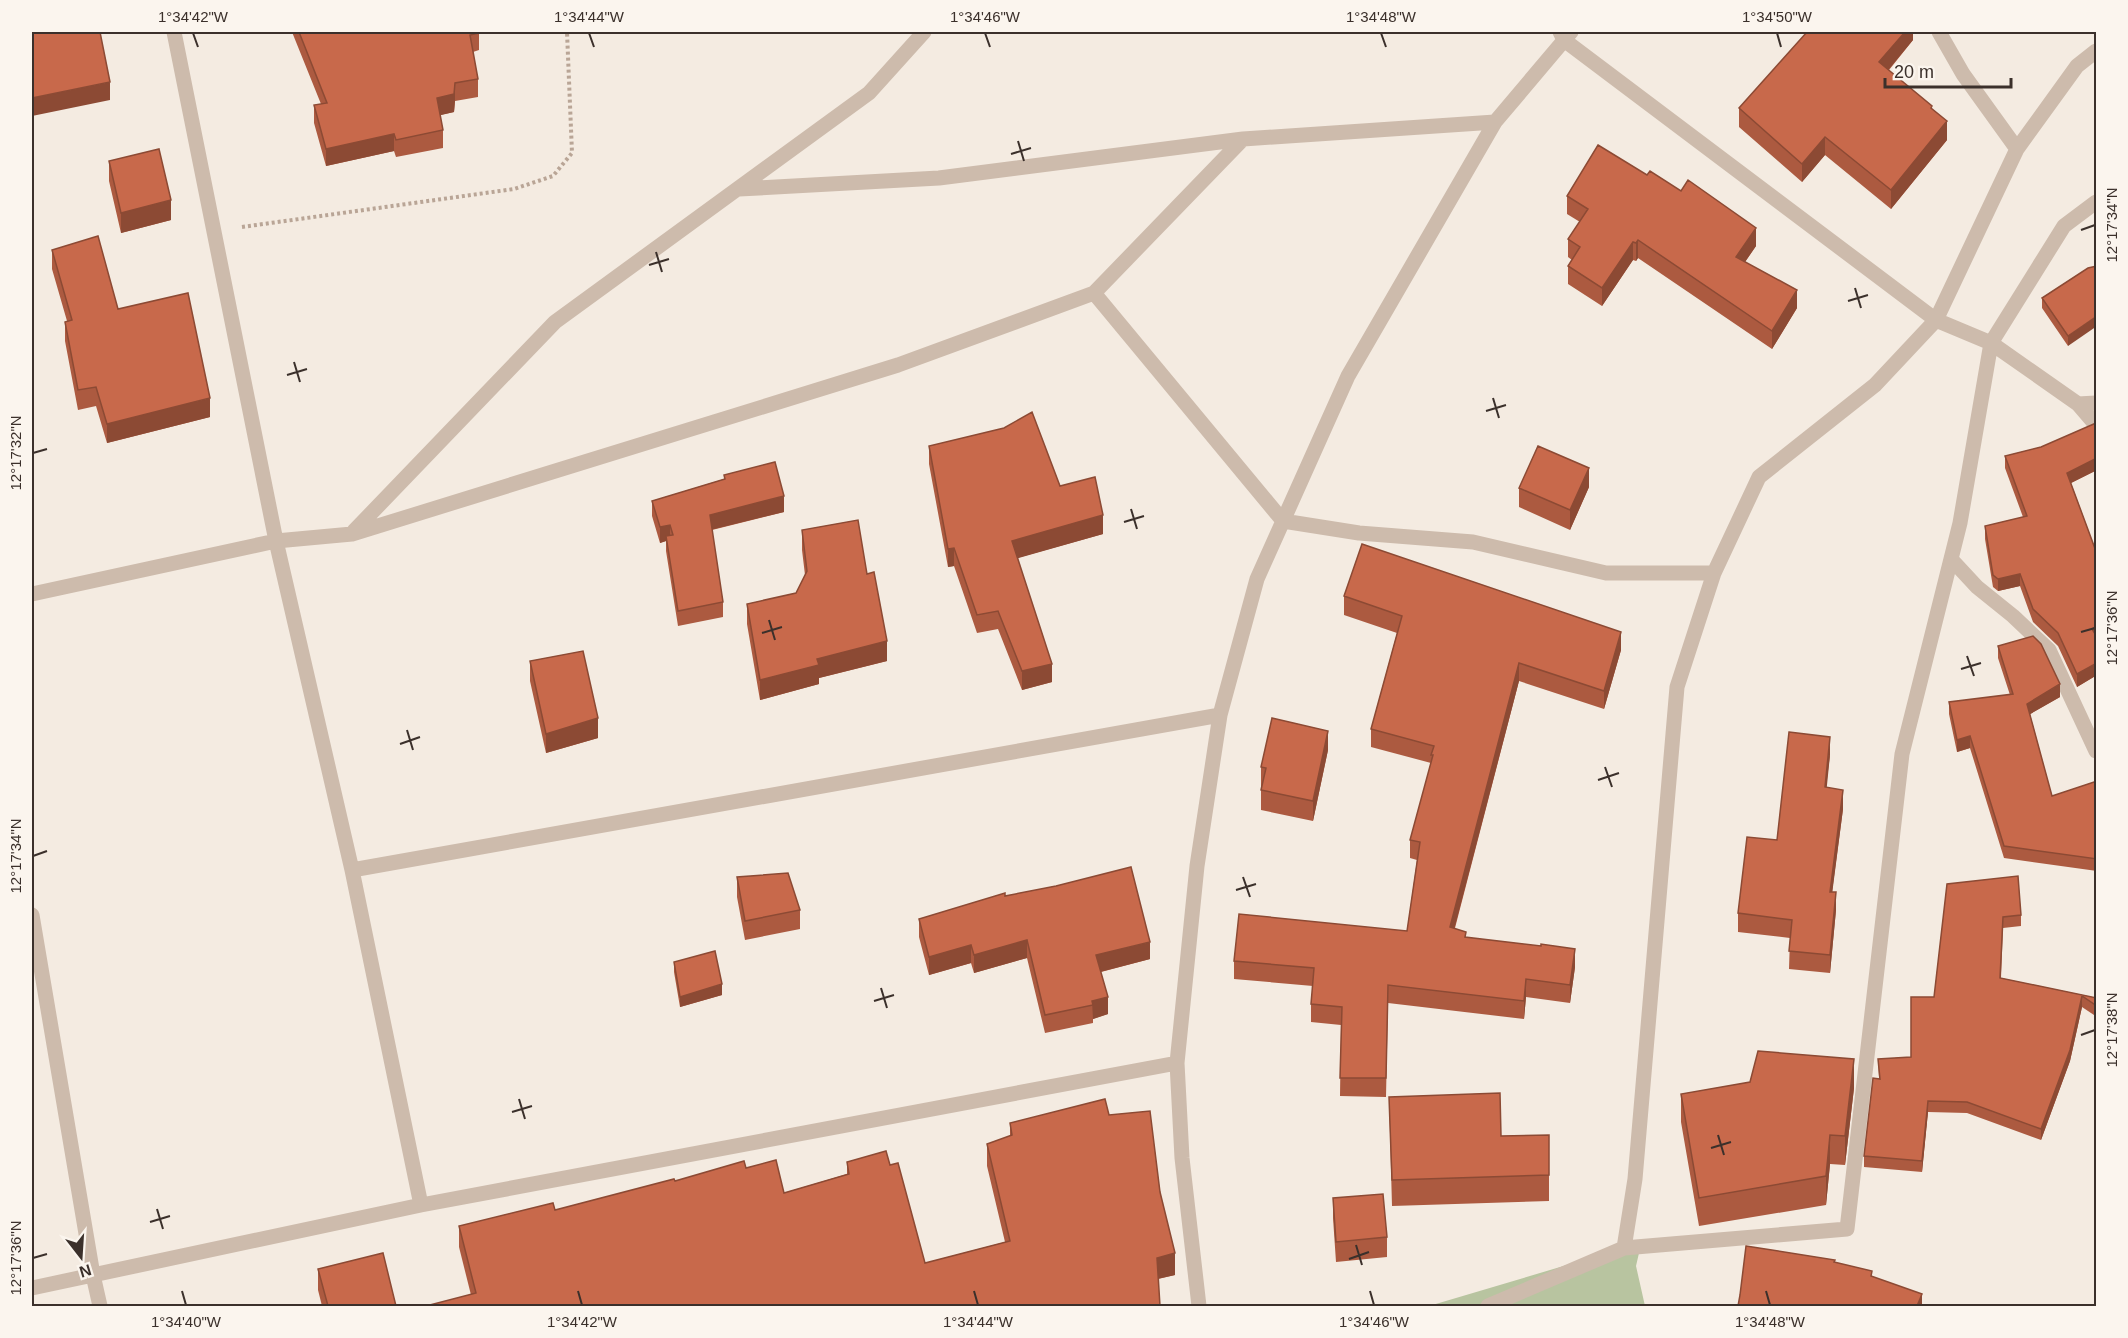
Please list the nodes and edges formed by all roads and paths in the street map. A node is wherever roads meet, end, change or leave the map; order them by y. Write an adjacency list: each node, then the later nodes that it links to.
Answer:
1 (174, 32): 12 (street)
2 (567, 32): 12 (path)
3 (924, 32): 10 (street)
4 (1939, 32): 9 (street)
5 (1565, 34): 7 (street); 14 (street)
6 (2097, 51): 9 (street)
7 (1495, 122): 8 (street); 19 (street)
8 (1243, 139): 10 (street); 13 (street)
9 (2017, 149): 14 (street)
10 (738, 189): 20 (street)
11 (2097, 202): 15 (street)
12 (214, 231): 21 (street)
13 (1094, 293): 19 (street); 20 (street)
14 (1936, 320): 15 (street); 23 (street)
15 (1991, 343): 17 (street); 22 (street)
16 (2097, 403): 17 (street)
17 (2078, 404): 18 (street)
18 (2097, 425)
19 (1283, 521): 23 (street); 25 (street)
20 (352, 534): 21 (street)
21 (276, 541): 24 (street); 27 (street)
22 (1951, 559): 26 (street); 31 (street)
23 (1714, 573): 31 (street)
24 (32, 594)
25 (1220, 715): 27 (street); 29 (street)
26 (2097, 751)
27 (352, 870): 30 (street)
28 (32, 915): 32 (street)
29 (1176, 1063): 30 (street); 35 (street)
30 (421, 1205): 32 (street)
31 (1624, 1248): 36 (street)
32 (93, 1275): 33 (street); 34 (street)
33 (32, 1288)
34 (100, 1306)
35 (1199, 1306)
36 (1488, 1306)

